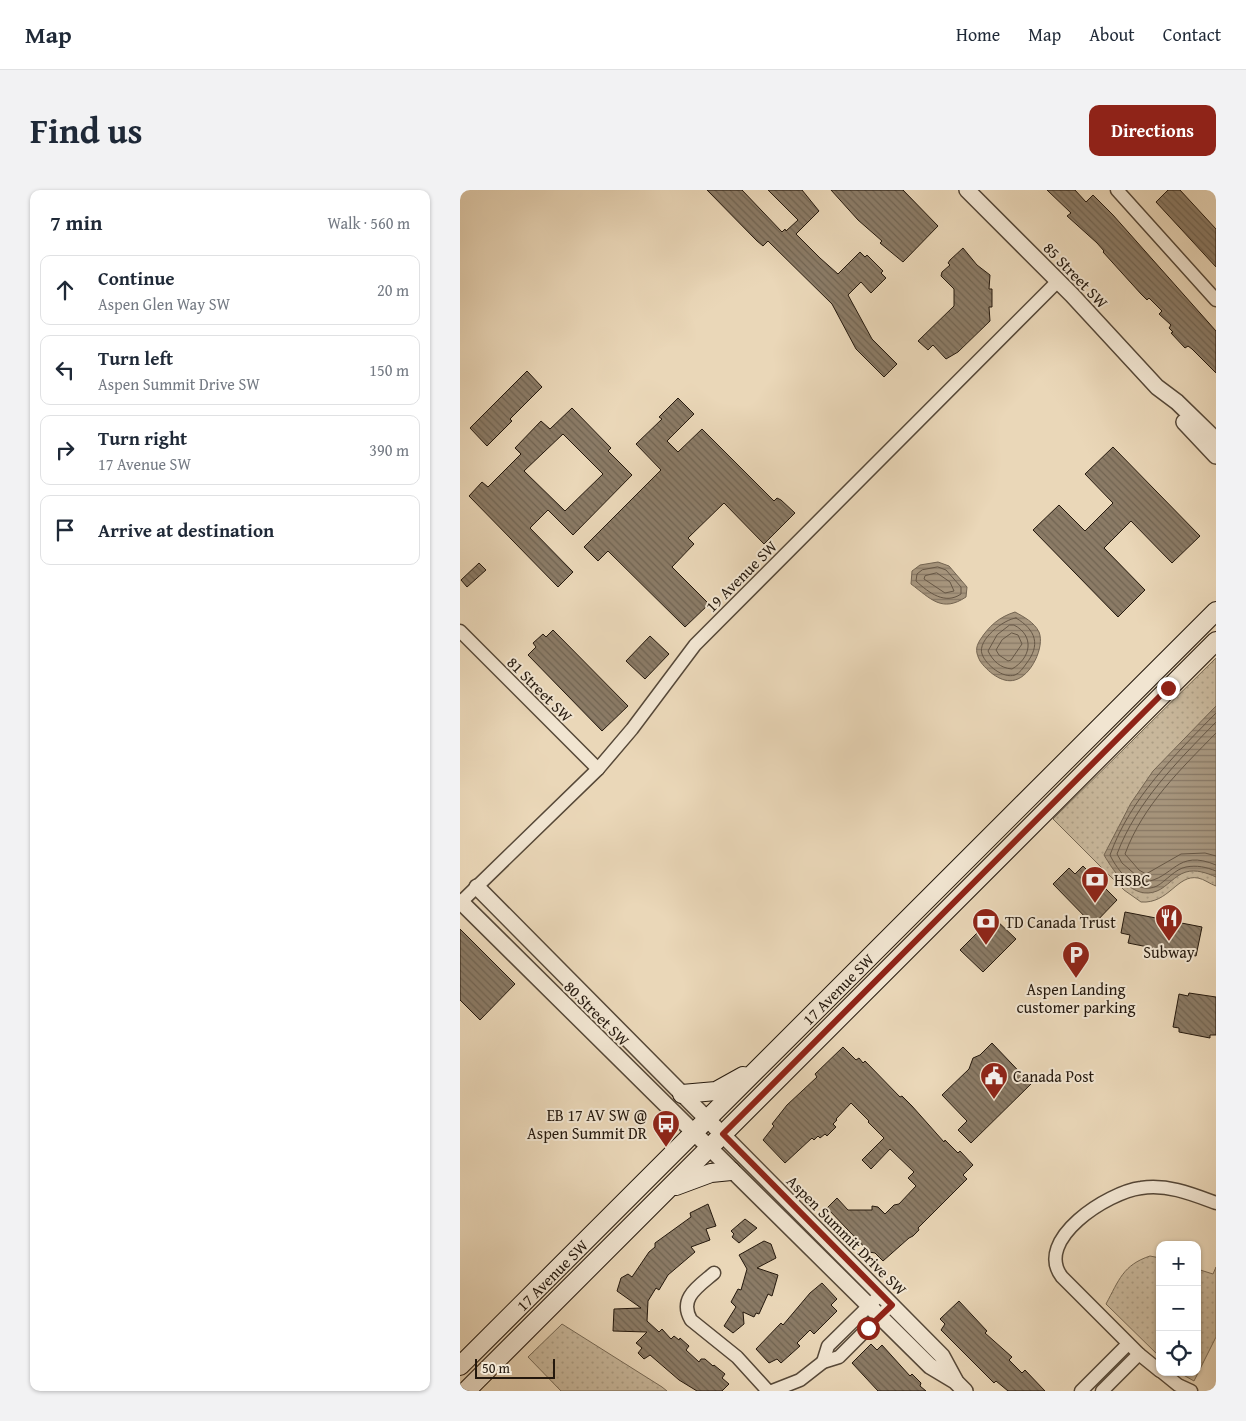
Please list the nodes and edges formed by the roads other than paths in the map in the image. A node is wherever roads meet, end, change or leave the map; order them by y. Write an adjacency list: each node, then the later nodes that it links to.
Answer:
1 (967, 190): 3 (street, 85 Street SW)
2 (1118, 190): 4 (street)
3 (1058, 281): 5 (street, 85 Street SW); 13 (street, 19 Avenue SW)
4 (1216, 300)
5 (1157, 387): 6 (street, 85 Street SW); 7 (street, 85 Street SW)
6 (1216, 440)
7 (1216, 456)
8 (1216, 611): 11 (main road, 17 Avenue SW)
9 (460, 631): 13 (street, 81 Street SW)
10 (1216, 641): 12 (main road, 17 Avenue SW)
11 (1134, 692): 12 (main road); 14 (main road, 17 Avenue SW)
12 (1149, 708): 15 (main road, 17 Avenue SW)
13 (598, 769): 16 (street, 19 Avenue SW)
14 (1018, 808): 15 (main road); 20 (main road, 17 Avenue SW)
15 (1034, 823): 21 (main road, 17 Avenue SW)
16 (477, 887): 17 (street, 19 Avenue SW); 18 (street, 80 Street SW)
17 (460, 903): 19 (street, 80 Street SW)
18 (568, 978): 19 (street); 23 (street, 80 Street SW)
19 (553, 994): 25 (street, 80 Street SW)
20 (827, 1000): 21 (street); 22 (main road, 17 Avenue SW)
21 (842, 1016): 26 (main road, 17 Avenue SW)
22 (758, 1067): 23 (main road); 24 (main road, 17 Avenue SW)
23 (682, 1094): 24 (street, 80 Street SW)
24 (708, 1119): 25 (main road, 17 Avenue SW); 26 (street, Aspen Summit Drive SW)
25 (694, 1133): 27 (street, 80 Street SW); 33 (main road, 17 Avenue SW)
26 (723, 1134): 27 (main road, 17 Avenue SW); 32 (street, Aspen Summit Drive SW)
27 (709, 1148): 28 (street, Aspen Summit Drive SW); 29 (main road, 17 Avenue SW)
28 (731, 1171): 29 (main road); 35 (street, Aspen Summit Drive SW)
29 (669, 1190): 36 (main road, 17 Avenue SW)
30 (1216, 1203): 38 (street)
31 (714, 1273): 46 (street)
32 (880, 1294): 34 (street, Aspen Summit Drive SW); 35 (street)
33 (532, 1295): 36 (main road); 41 (main road, 17 Avenue SW)
34 (892, 1305): 37 (street); 44 (street, Aspen Summit Drive SW)
35 (868, 1306): 37 (street, Aspen Summit Drive SW); 40 (street)
36 (547, 1311): 45 (main road, 17 Avenue SW)
37 (880, 1317): 40 (street); 44 (street, Aspen Summit Drive SW)
38 (1128, 1344): 39 (street); 48 (street)
39 (1139, 1354): 42 (street); 49 (street)
40 (823, 1362): 47 (street)
41 (460, 1366)
42 (1156, 1368)
43 (1166, 1376): 50 (street)
44 (960, 1386)
45 (466, 1391)
46 (768, 1391)
47 (772, 1391)
48 (1081, 1391)
49 (1102, 1391)
50 (1191, 1391)

